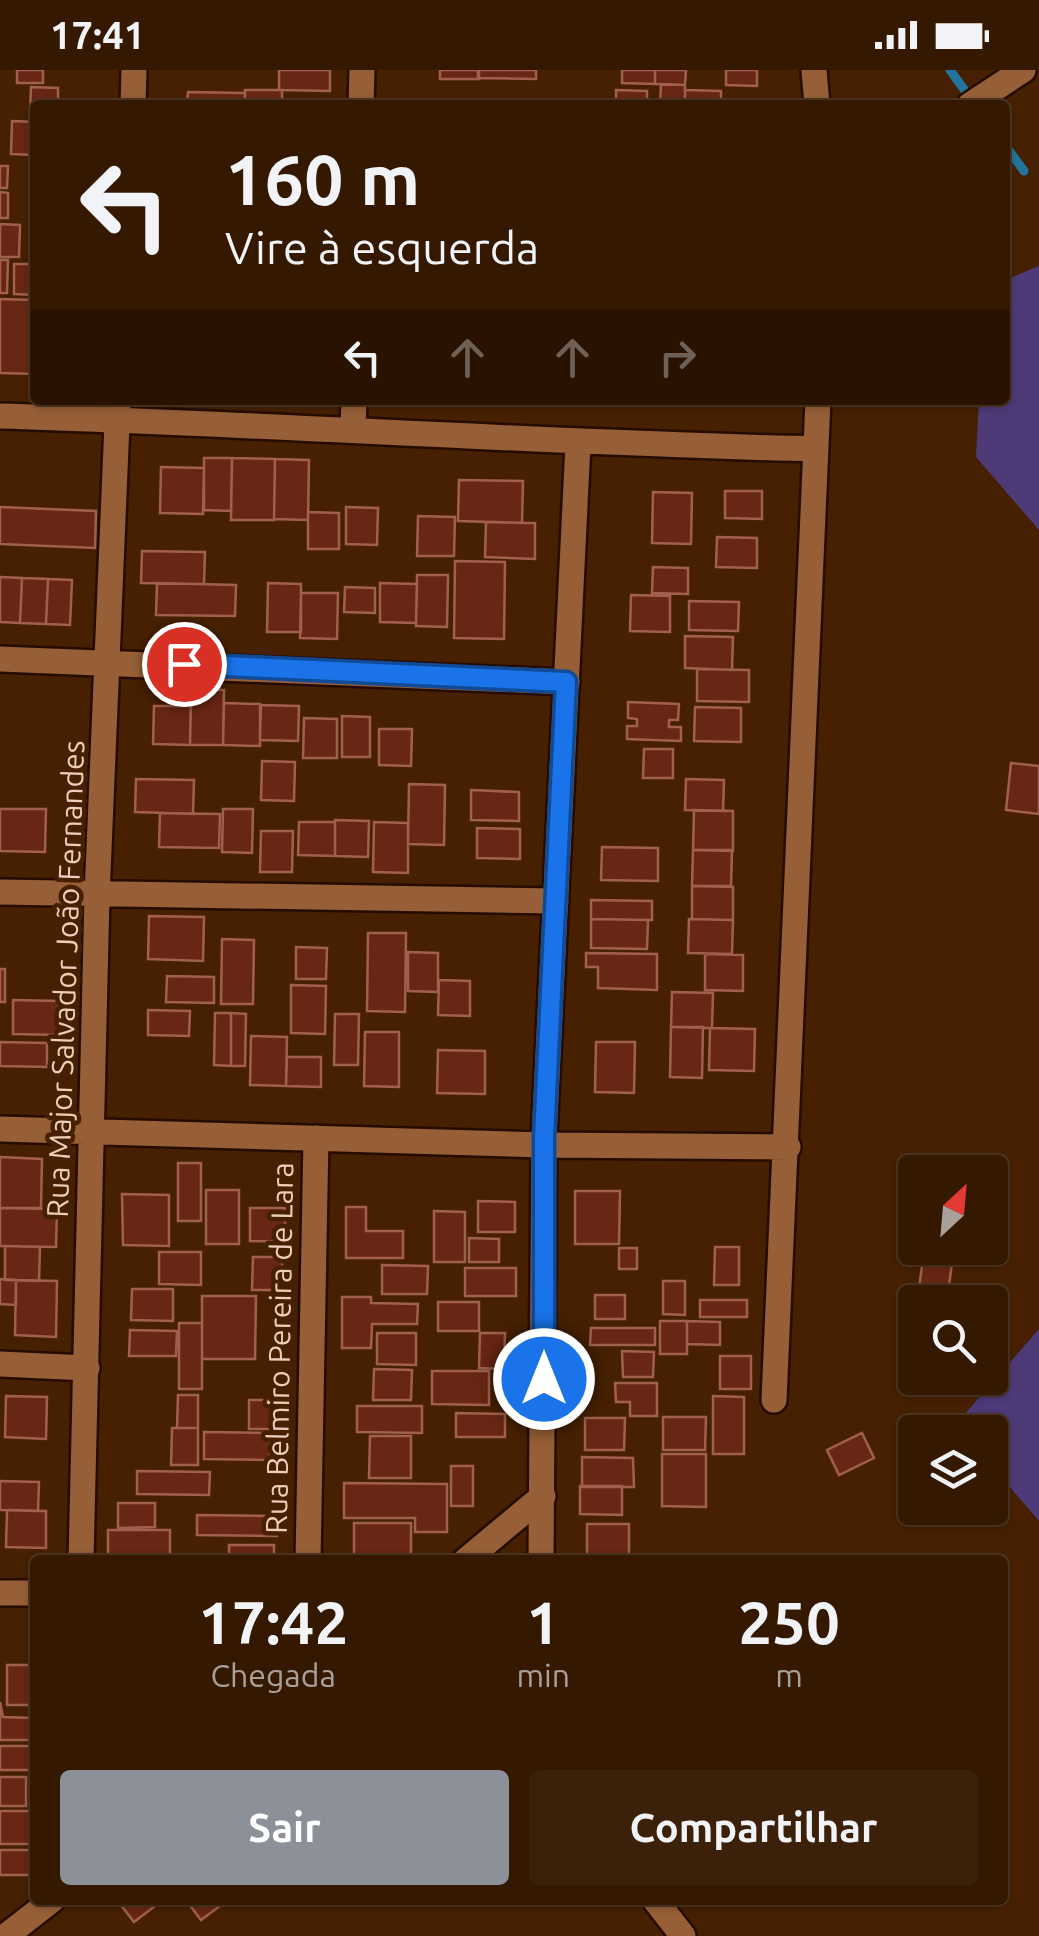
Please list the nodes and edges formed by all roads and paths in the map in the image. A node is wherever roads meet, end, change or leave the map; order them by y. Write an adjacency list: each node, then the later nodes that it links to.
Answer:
1 (134, 70): 6 (street)
2 (362, 70): 7 (street)
3 (814, 70): 8 (street)
4 (1023, 70): 5 (street)
5 (981, 98)
6 (132, 100)
7 (362, 100)
8 (817, 100)
9 (354, 405): 13 (street)
10 (818, 405): 15 (street)
11 (118, 410): 12 (street); 13 (street); 17 (street, Rua Major Salvador João Fernandes)
12 (0, 416)
13 (353, 428): 14 (street)
14 (578, 444): 15 (street); 18 (street)
15 (816, 449): 26 (street)
16 (0, 659): 17 (street)
17 (108, 660): 18 (street); 20 (street, Rua Major Salvador João Fernandes)
18 (566, 682): 21 (street)
19 (0, 892): 20 (street)
20 (97, 896): 21 (street); 23 (street, Rua Major Salvador João Fernandes)
21 (556, 901): 25 (street)
22 (0, 1128): 23 (street)
23 (94, 1131): 24 (street); 28 (street, Rua Major Salvador João Fernandes)
24 (316, 1138): 25 (street); 32 (street, Rua Belmiro Pereira de Lara)
25 (544, 1145): 26 (street); 30 (street)
26 (788, 1146): 29 (street)
27 (0, 1364): 28 (street)
28 (87, 1368): 31 (street, Rua Major Salvador João Fernandes)
29 (774, 1400)
30 (543, 1496): 33 (street); 34 (street)
31 (81, 1555)
32 (308, 1555)
33 (472, 1555)
34 (540, 1555)
35 (0, 1592): 36 (street)
36 (30, 1593)
37 (46, 1905): 39 (street)
38 (659, 1905): 40 (street)
39 (6, 1936)
40 (683, 1936)

